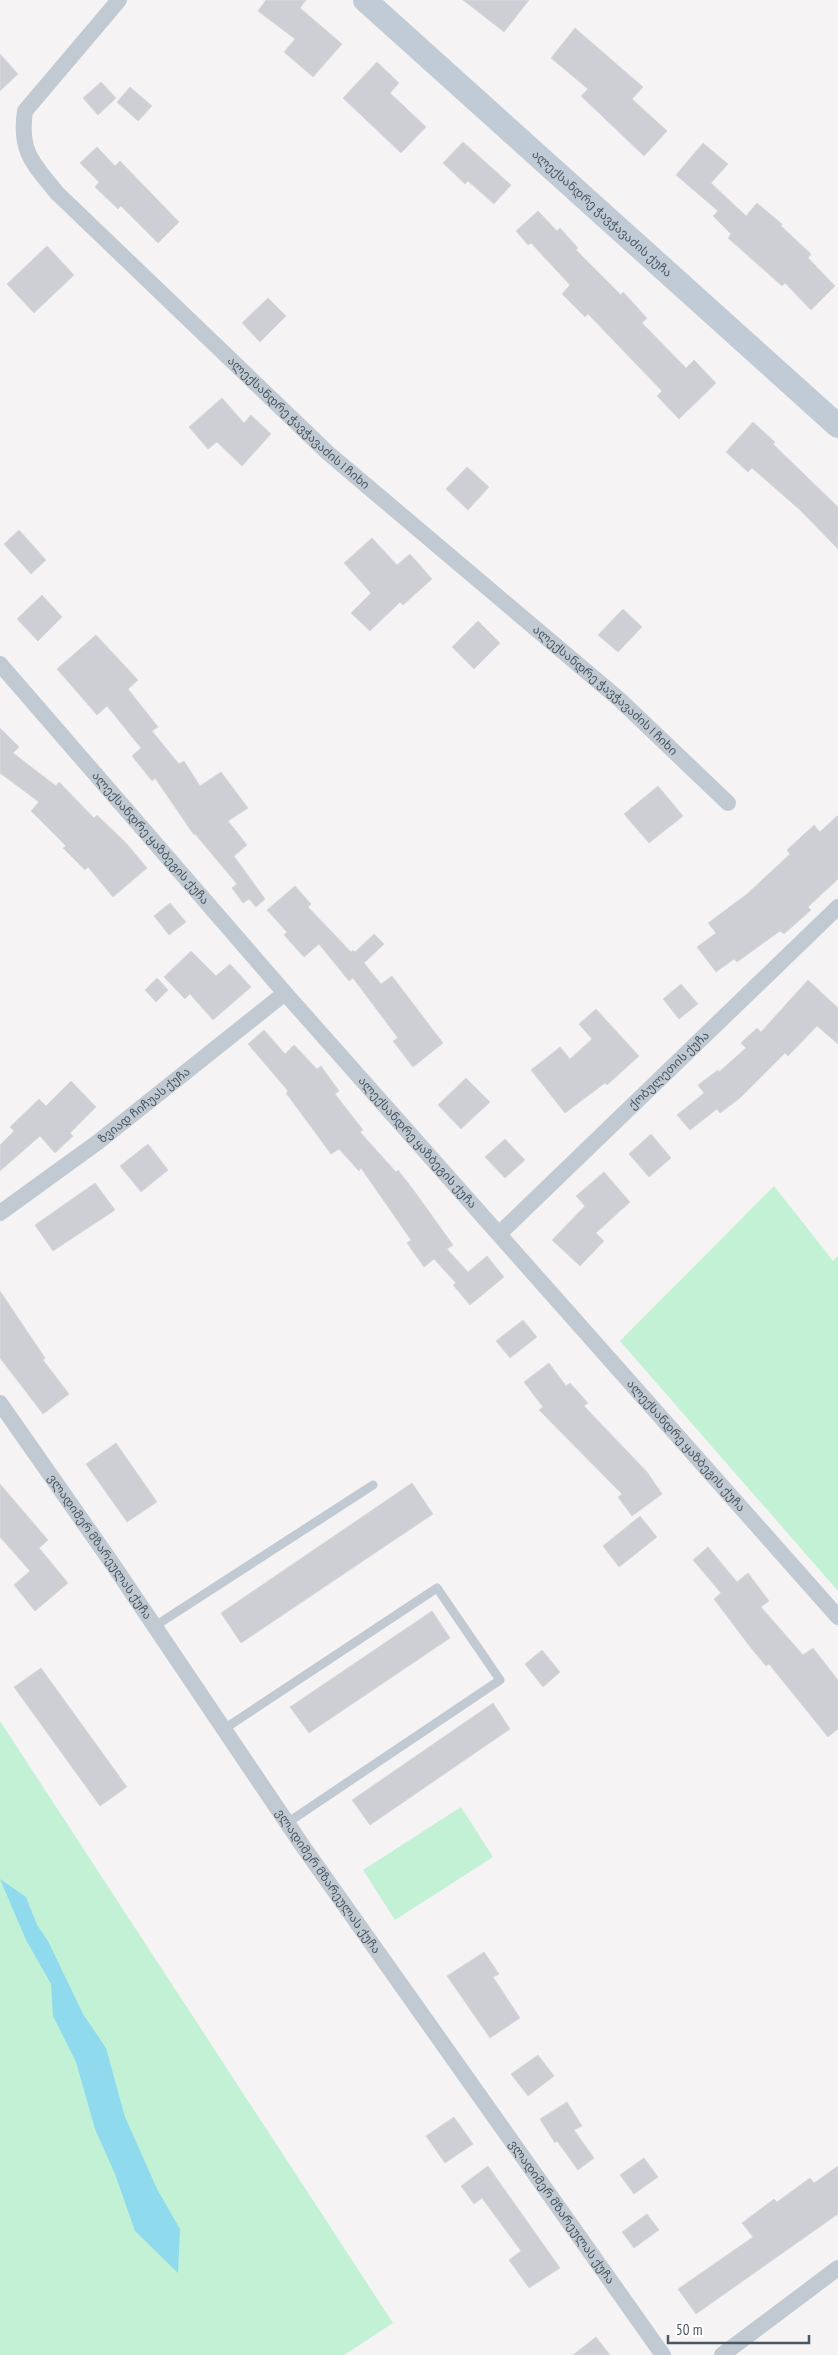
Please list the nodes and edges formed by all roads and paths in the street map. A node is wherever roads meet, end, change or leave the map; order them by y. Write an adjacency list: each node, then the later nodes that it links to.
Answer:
1 (119, 0): 5 (street, ალექსანდრე ჭავჭავაძის I ჩიხი)
2 (365, 0): 3 (street, ალექსანდრე ჭავჭავაძის ქუჩა)
3 (838, 426)
4 (0, 664): 7 (street, ალექსანდრე ყაზბეგის ქუჩა)
5 (728, 803)
6 (838, 907): 9 (street, ქობულეთის ქუჩა)
7 (285, 993): 8 (street, ზვიად ჩიჩუას ქუჩა); 9 (street, ალექსანდრე ყაზბეგის ქუჩა)
8 (0, 1213)
9 (499, 1234): 12 (street, ალექსანდრე ყაზბეგის ქუჩა)
10 (0, 1403): 13 (street, ვლადიმერ მზარეულას ქუჩა)
11 (373, 1485): 13 (lane)
12 (838, 1618)
13 (155, 1626): 14 (street, ვლადიმერ მზარეულას ქუჩა)
14 (224, 1729): 15 (street, ვლადიმერ მზარეულას ქუჩა); 15 (lane)
15 (287, 1822): 17 (street, ვლადიმერ მზარეულას ქუჩა)
16 (838, 2268): 18 (street)
17 (663, 2355)
18 (722, 2355)

